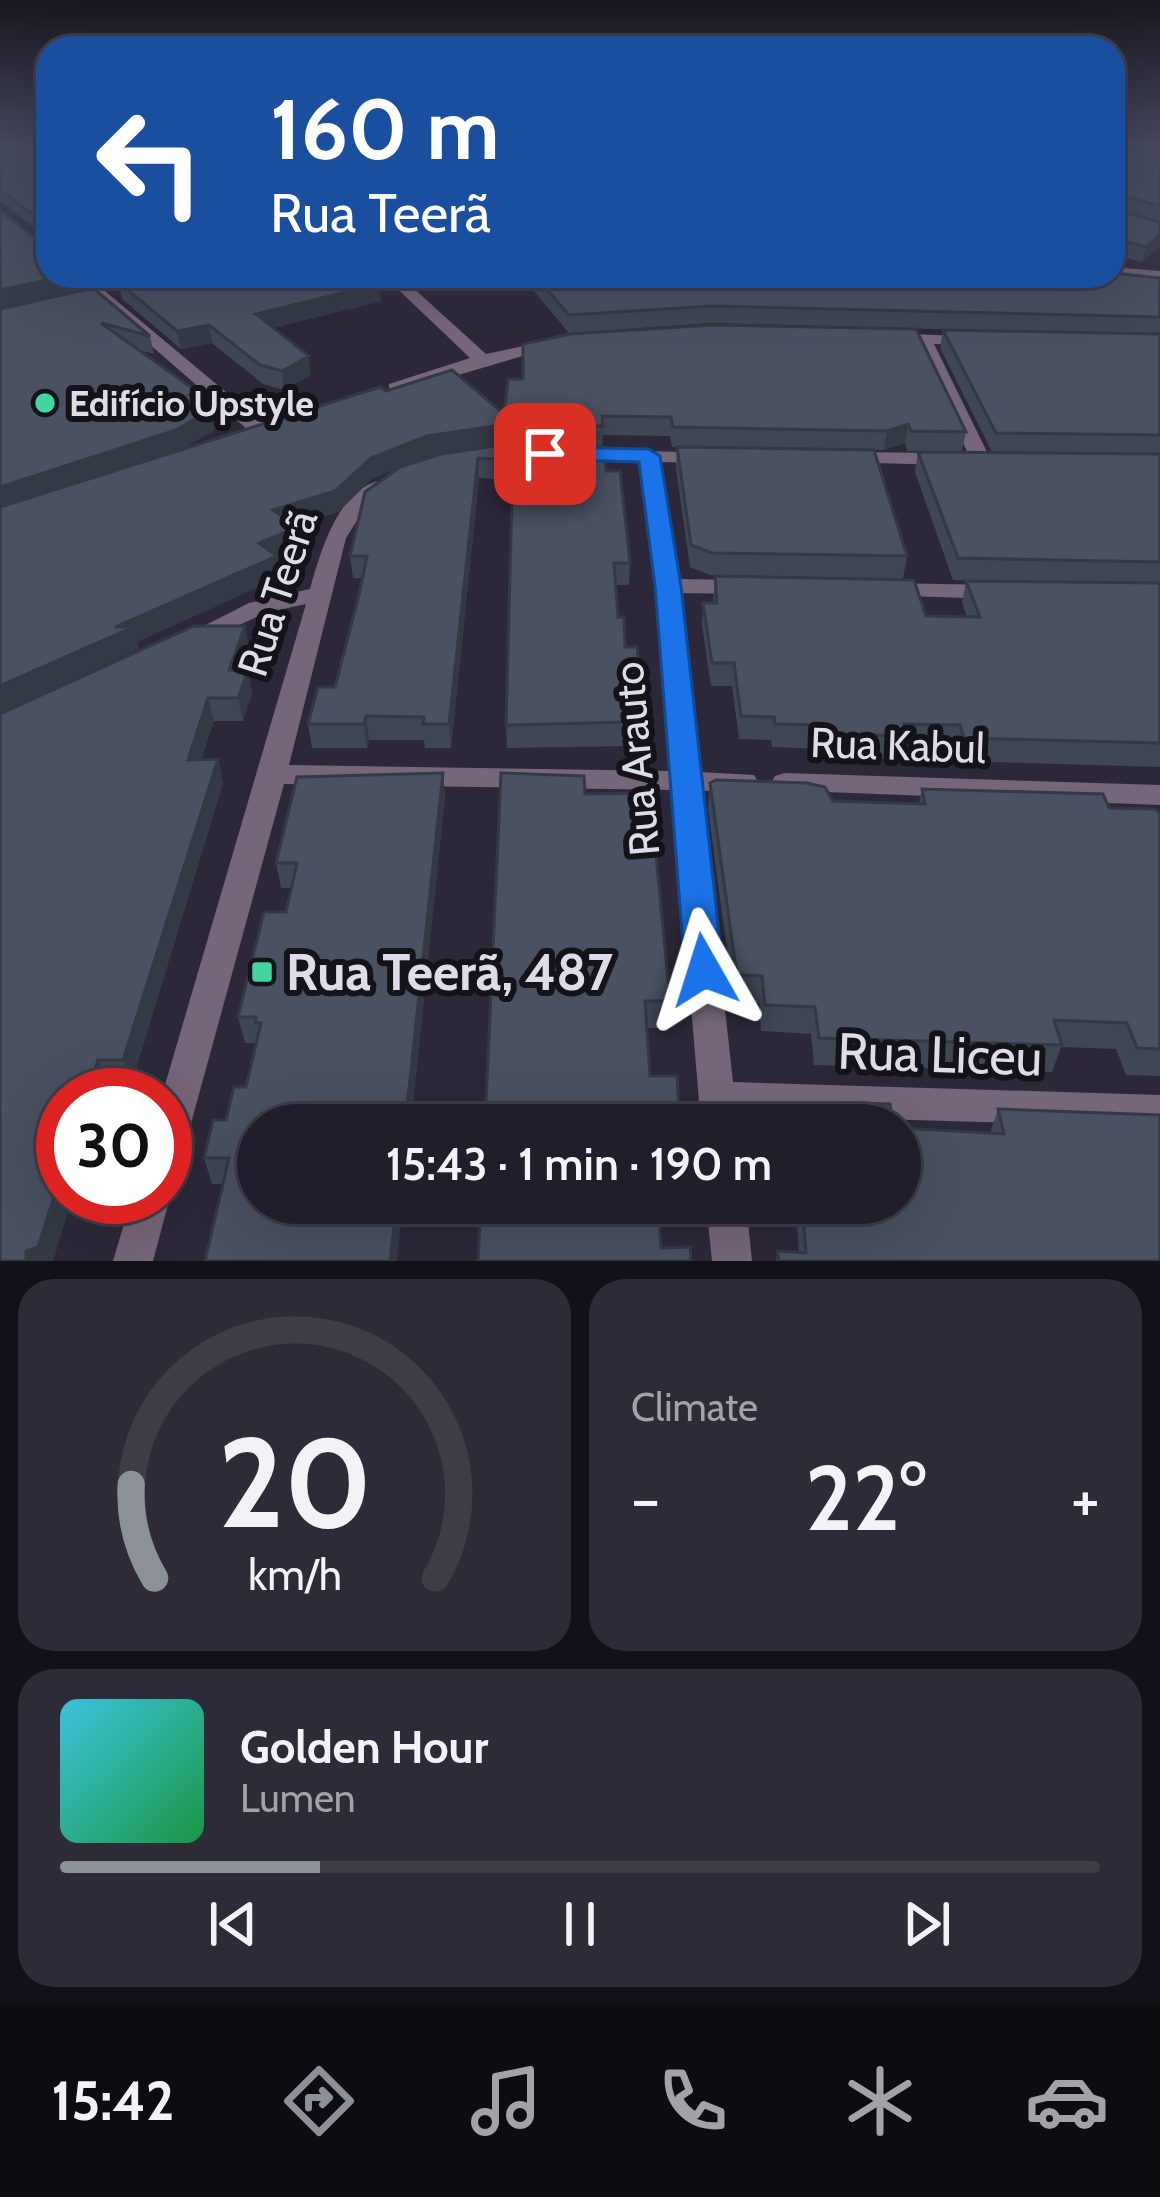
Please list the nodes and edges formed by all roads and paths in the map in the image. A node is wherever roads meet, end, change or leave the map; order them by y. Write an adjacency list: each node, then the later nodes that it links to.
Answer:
1 (1125, 271): 2 (street)
2 (1160, 274)
3 (93, 288): 6 (street)
4 (130, 288): 6 (street)
5 (404, 288): 12 (street)
6 (101, 295): 7 (street); 15 (street)
7 (73, 301)
8 (876, 338): 9 (street)
9 (923, 339): 11 (street); 20 (street)
10 (580, 340): 12 (street)
11 (994, 340)
12 (482, 360): 13 (street)
13 (368, 397)
14 (284, 425): 15 (street)
15 (262, 432): 16 (street)
16 (241, 439)
17 (545, 454): 18 (street)
18 (649, 456): 19 (street); 22 (street, Rua Arauto)
19 (744, 457)
20 (815, 458)
21 (410, 474): 26 (street, Rua Teerã)
22 (668, 586): 23 (street); 29 (street, Rua Arauto)
23 (761, 588)
24 (854, 589): 25 (street)
25 (1017, 592)
26 (318, 594): 27 (street); 28 (street, Rua Teerã)
27 (171, 648)
28 (273, 774): 29 (street, Rua Kabul); 31 (street, Rua Teerã)
29 (685, 780): 30 (street, Rua Kabul); 32 (street, Rua Arauto)
30 (1160, 795)
31 (188, 1068)
32 (716, 1104)
33 (921, 1112): 34 (street, Rua Liceu)
34 (1160, 1112)
35 (143, 1224): 37 (street)
36 (729, 1224): 38 (street)
37 (133, 1261)
38 (732, 1261)

